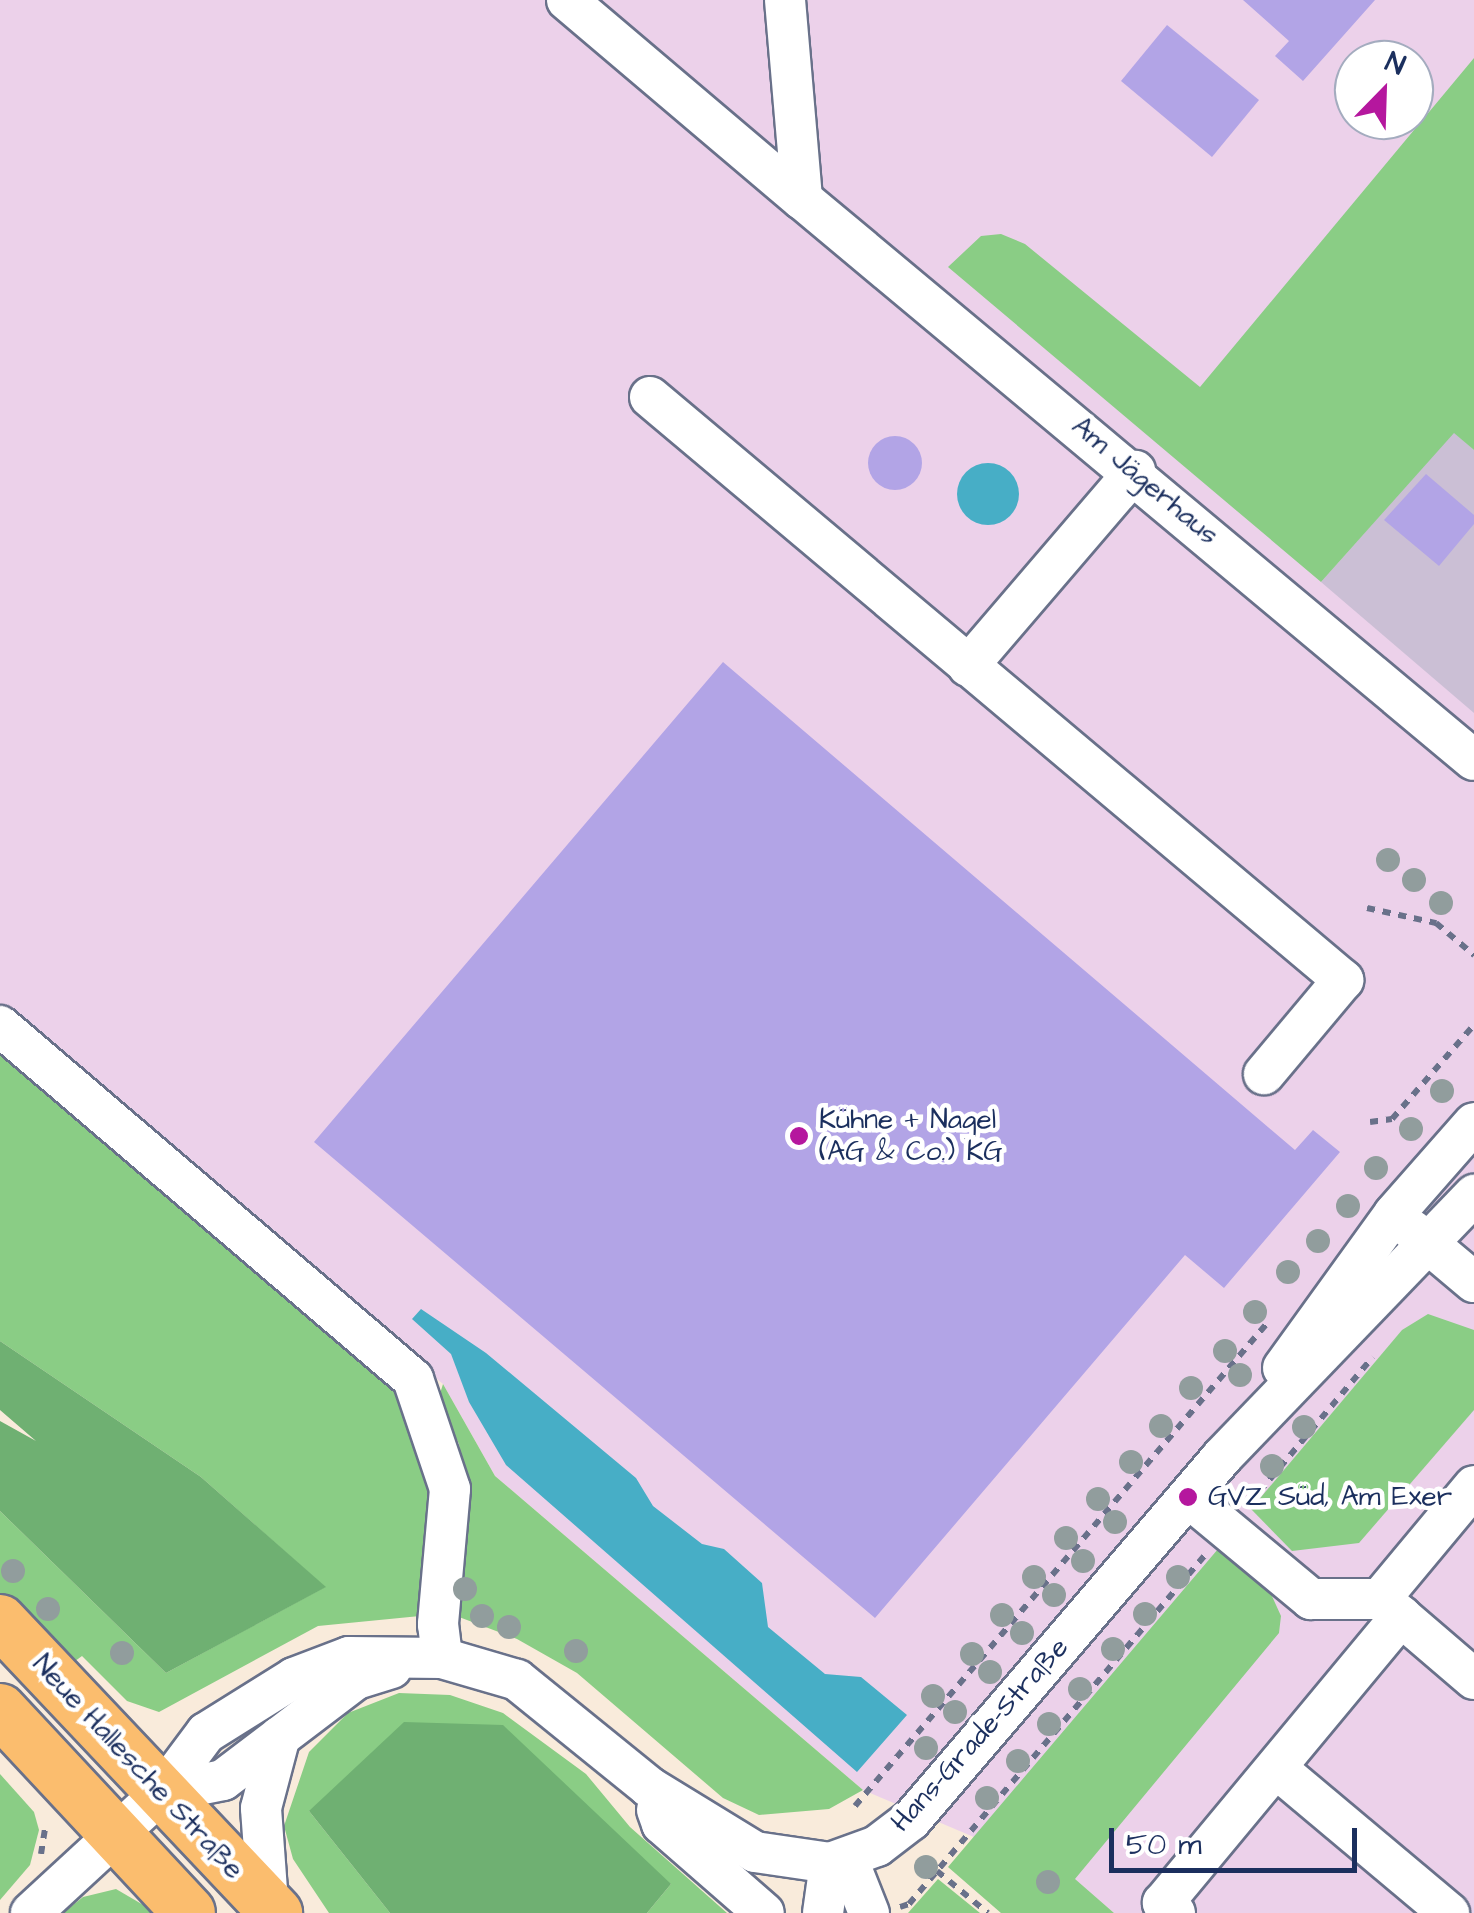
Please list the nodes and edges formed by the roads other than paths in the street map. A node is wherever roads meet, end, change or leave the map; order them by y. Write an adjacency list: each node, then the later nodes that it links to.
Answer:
1 (567, 0): 3 (street, Am Jägerhaus)
2 (785, 0): 3 (street)
3 (806, 203): 5 (street, Am Jägerhaus)
4 (650, 397): 6 (street)
5 (1134, 471): 6 (street); 7 (street, Am Jägerhaus)
6 (968, 666): 9 (street)
7 (1474, 760)
8 (0, 1026): 20 (street)
9 (1264, 1074)
10 (1474, 1123): 12 (street, Hans-Grade-Straße)
11 (1474, 1195): 13 (street, Hans-Grade-Straße)
12 (1394, 1214): 13 (street); 15 (street, Hans-Grade-Straße)
13 (1430, 1245): 14 (street); 15 (street, Hans-Grade-Straße)
14 (1474, 1282)
15 (1222, 1457): 17 (street, Hans-Grade-Straße)
16 (1474, 1486): 18 (street)
17 (1188, 1497): 18 (street); 28 (street, Hans-Grade-Straße)
18 (1391, 1608): 21 (street); 24 (street)
19 (0, 1622): 26 (main road, Neue Hallesche Straße)
20 (434, 1658): 23 (street); 25 (street); 26 (street)
21 (1474, 1679)
22 (0, 1710): 27 (main road)
23 (280, 1736): 26 (street); 29 (street)
24 (1276, 1768): 35 (street); 36 (street)
25 (650, 1787): 28 (street); 33 (street)
26 (162, 1792): 27 (street); 29 (main road, Neue Hallesche Straße)
27 (115, 1833): 31 (street); 32 (main road)
28 (839, 1862): 30 (street); 34 (street)
29 (272, 1909)
30 (868, 1912)
31 (32, 1913)
32 (189, 1913)
33 (764, 1913)
34 (823, 1913)
35 (1175, 1913)
36 (1449, 1913)

